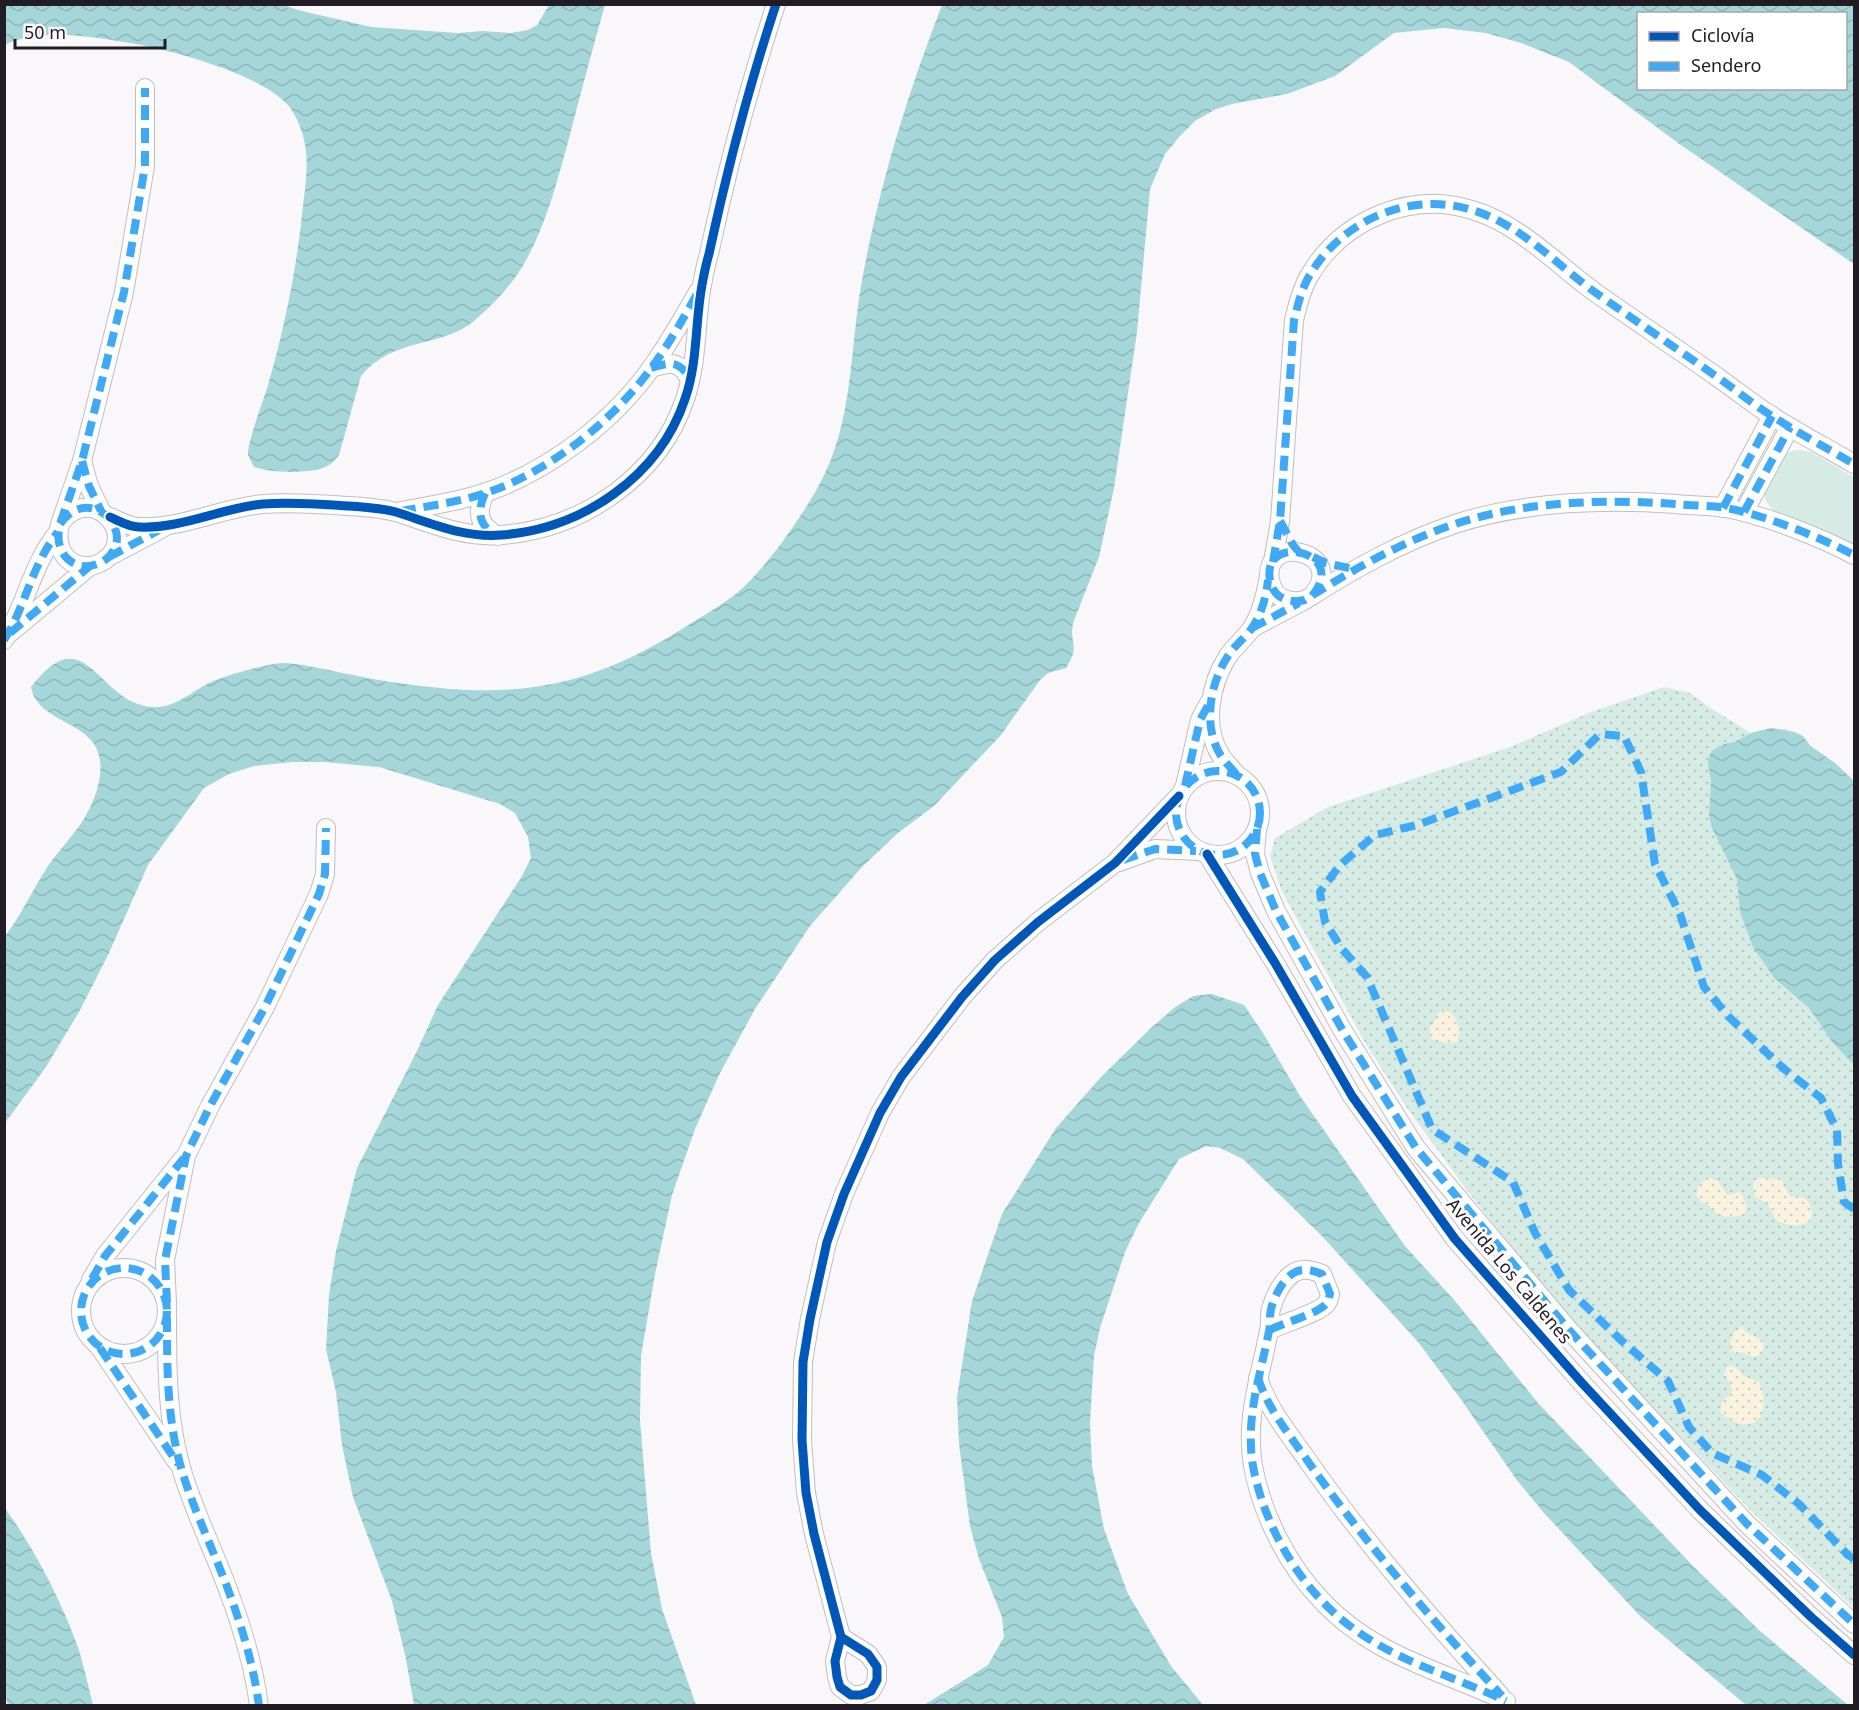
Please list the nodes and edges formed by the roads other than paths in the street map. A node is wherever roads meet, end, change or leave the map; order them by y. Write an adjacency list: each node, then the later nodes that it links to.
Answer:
1 (776, 4): 3 (street)
2 (145, 88): 8 (street)
3 (702, 286): 4 (street); 5 (street)
4 (651, 368): 5 (street); 10 (street)
5 (690, 380): 18 (street)
6 (1772, 416): 7 (street); 11 (street); 15 (street)
7 (1790, 427): 9 (street); 13 (street)
8 (82, 460): 14 (street); 17 (street)
9 (1854, 464)
10 (486, 493): 12 (street); 18 (street)
11 (1723, 508): 13 (street); 24 (street)
12 (396, 512): 16 (street); 18 (street)
13 (1744, 512): 20 (street)
14 (105, 514): 16 (street); 17 (street); 21 (street)
15 (1280, 521): 19 (street); 23 (street)
16 (167, 526): 21 (street)
17 (59, 528): 22 (street); 27 (street)
18 (498, 536)
19 (1302, 552): 23 (street); 24 (street); 25 (street)
20 (1854, 555)
21 (108, 557): 22 (street)
22 (90, 566): 27 (street)
23 (1271, 568): 25 (street); 26 (street)
24 (1353, 569): 25 (street)
25 (1308, 598): 26 (street)
26 (1252, 628): 28 (street)
27 (6, 638)
28 (1212, 699): 29 (street); 30 (street)
29 (1236, 774): 30 (street); 32 (street)
30 (1182, 791): 33 (street); 34 (street)
31 (326, 828): 35 (street)
32 (1257, 829): 33 (street); 42 (street, Avenida Los Caldenes)
33 (1204, 852): 34 (street); 44 (street, Avenida Los Caldenes)
34 (1115, 863): 43 (street)
35 (186, 1156): 36 (street); 37 (street)
36 (88, 1285): 37 (street); 39 (street)
37 (167, 1310): 39 (street); 41 (street)
38 (1270, 1330): 40 (street)
39 (100, 1348): 41 (street)
40 (1258, 1378): 45 (street); 45 (street)
41 (181, 1469): 46 (street)
42 (1854, 1623)
43 (841, 1637)
44 (1854, 1655)
45 (1508, 1703)
46 (259, 1706)

